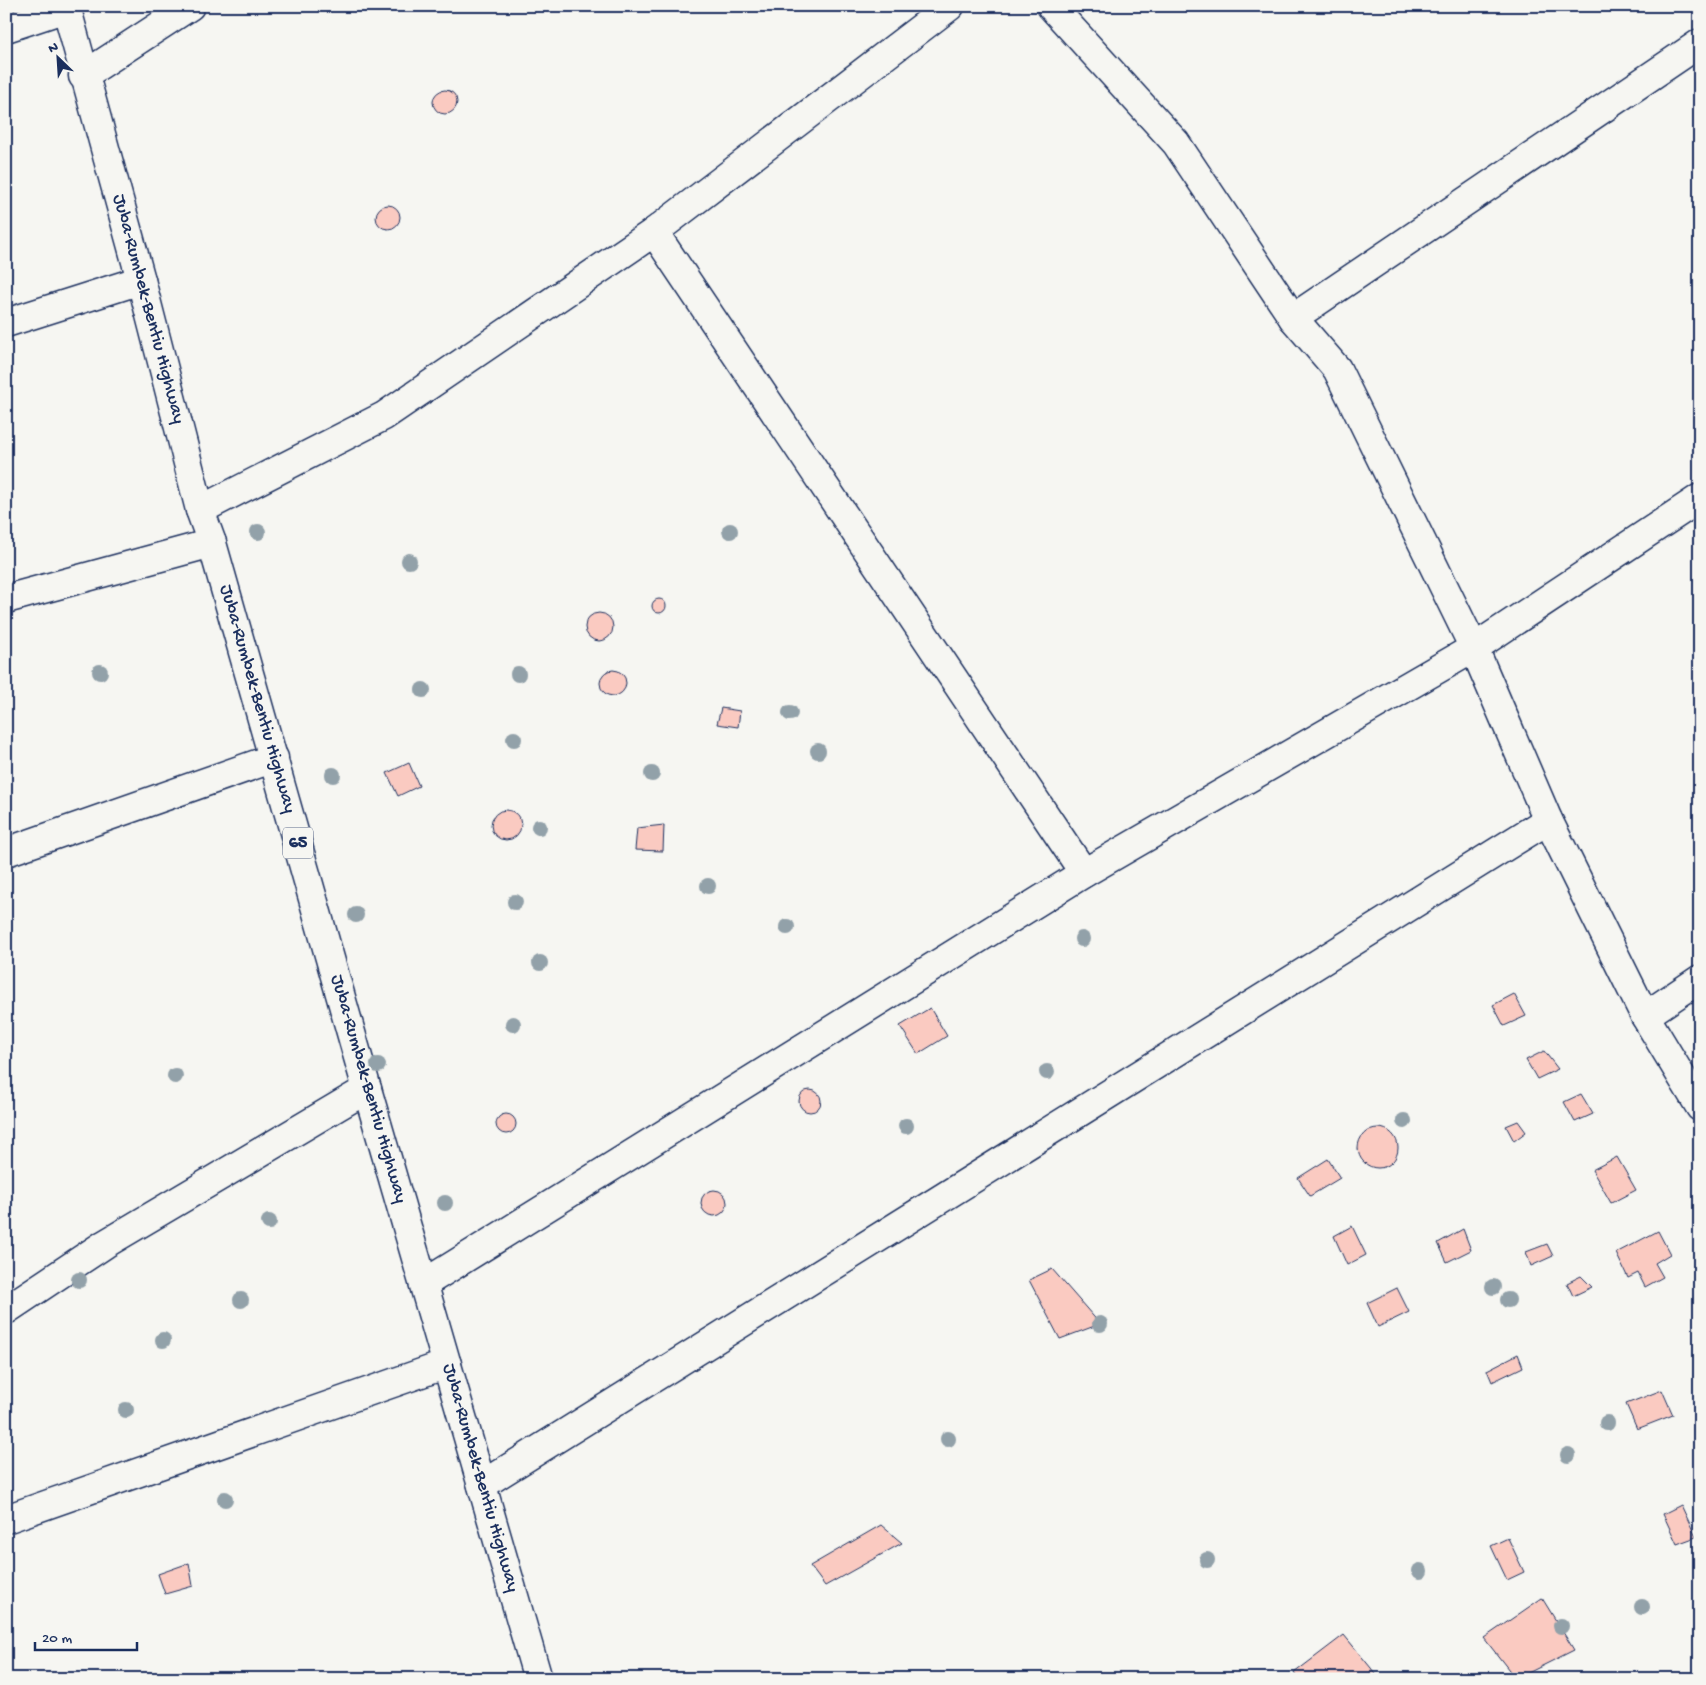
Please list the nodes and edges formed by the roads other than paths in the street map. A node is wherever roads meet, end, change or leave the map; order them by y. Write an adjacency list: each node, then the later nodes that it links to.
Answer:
1 (190, 6): 7 (street)
2 (950, 6): 8 (street)
3 (1051, 6): 10 (street)
4 (66, 7): 5 (street); 7 (street, Juba-Rumbek-Bentiu Highway / 65)
5 (6, 28)
6 (1700, 43): 10 (street)
7 (83, 76): 9 (street, Juba-Rumbek-Bentiu Highway / 65)
8 (654, 232): 13 (street); 20 (street)
9 (141, 280): 11 (street); 13 (street, Juba-Rumbek-Bentiu Highway / 65)
10 (1292, 318): 16 (street)
11 (6, 323)
12 (1700, 498): 16 (street)
13 (200, 510): 14 (street, Juba-Rumbek-Bentiu Highway / 65)
14 (212, 544): 15 (street); 17 (street, Juba-Rumbek-Bentiu Highway / 65)
15 (6, 598)
16 (1474, 648): 18 (street); 20 (street)
17 (274, 758): 19 (street); 23 (street, Juba-Rumbek-Bentiu Highway / 65)
18 (1548, 820): 22 (street); 28 (street)
19 (6, 852)
20 (1084, 874): 25 (street)
21 (1700, 979): 22 (street)
22 (1645, 1016): 24 (street)
23 (367, 1089): 25 (street, Juba-Rumbek-Bentiu Highway / 65); 26 (street)
24 (1700, 1108)
25 (425, 1283): 27 (street, Juba-Rumbek-Bentiu Highway / 65)
26 (6, 1310)
27 (448, 1364): 28 (street, Juba-Rumbek-Bentiu Highway / 65); 29 (street)
28 (482, 1485): 30 (street, Juba-Rumbek-Bentiu Highway / 65)
29 (6, 1519)
30 (538, 1679)

